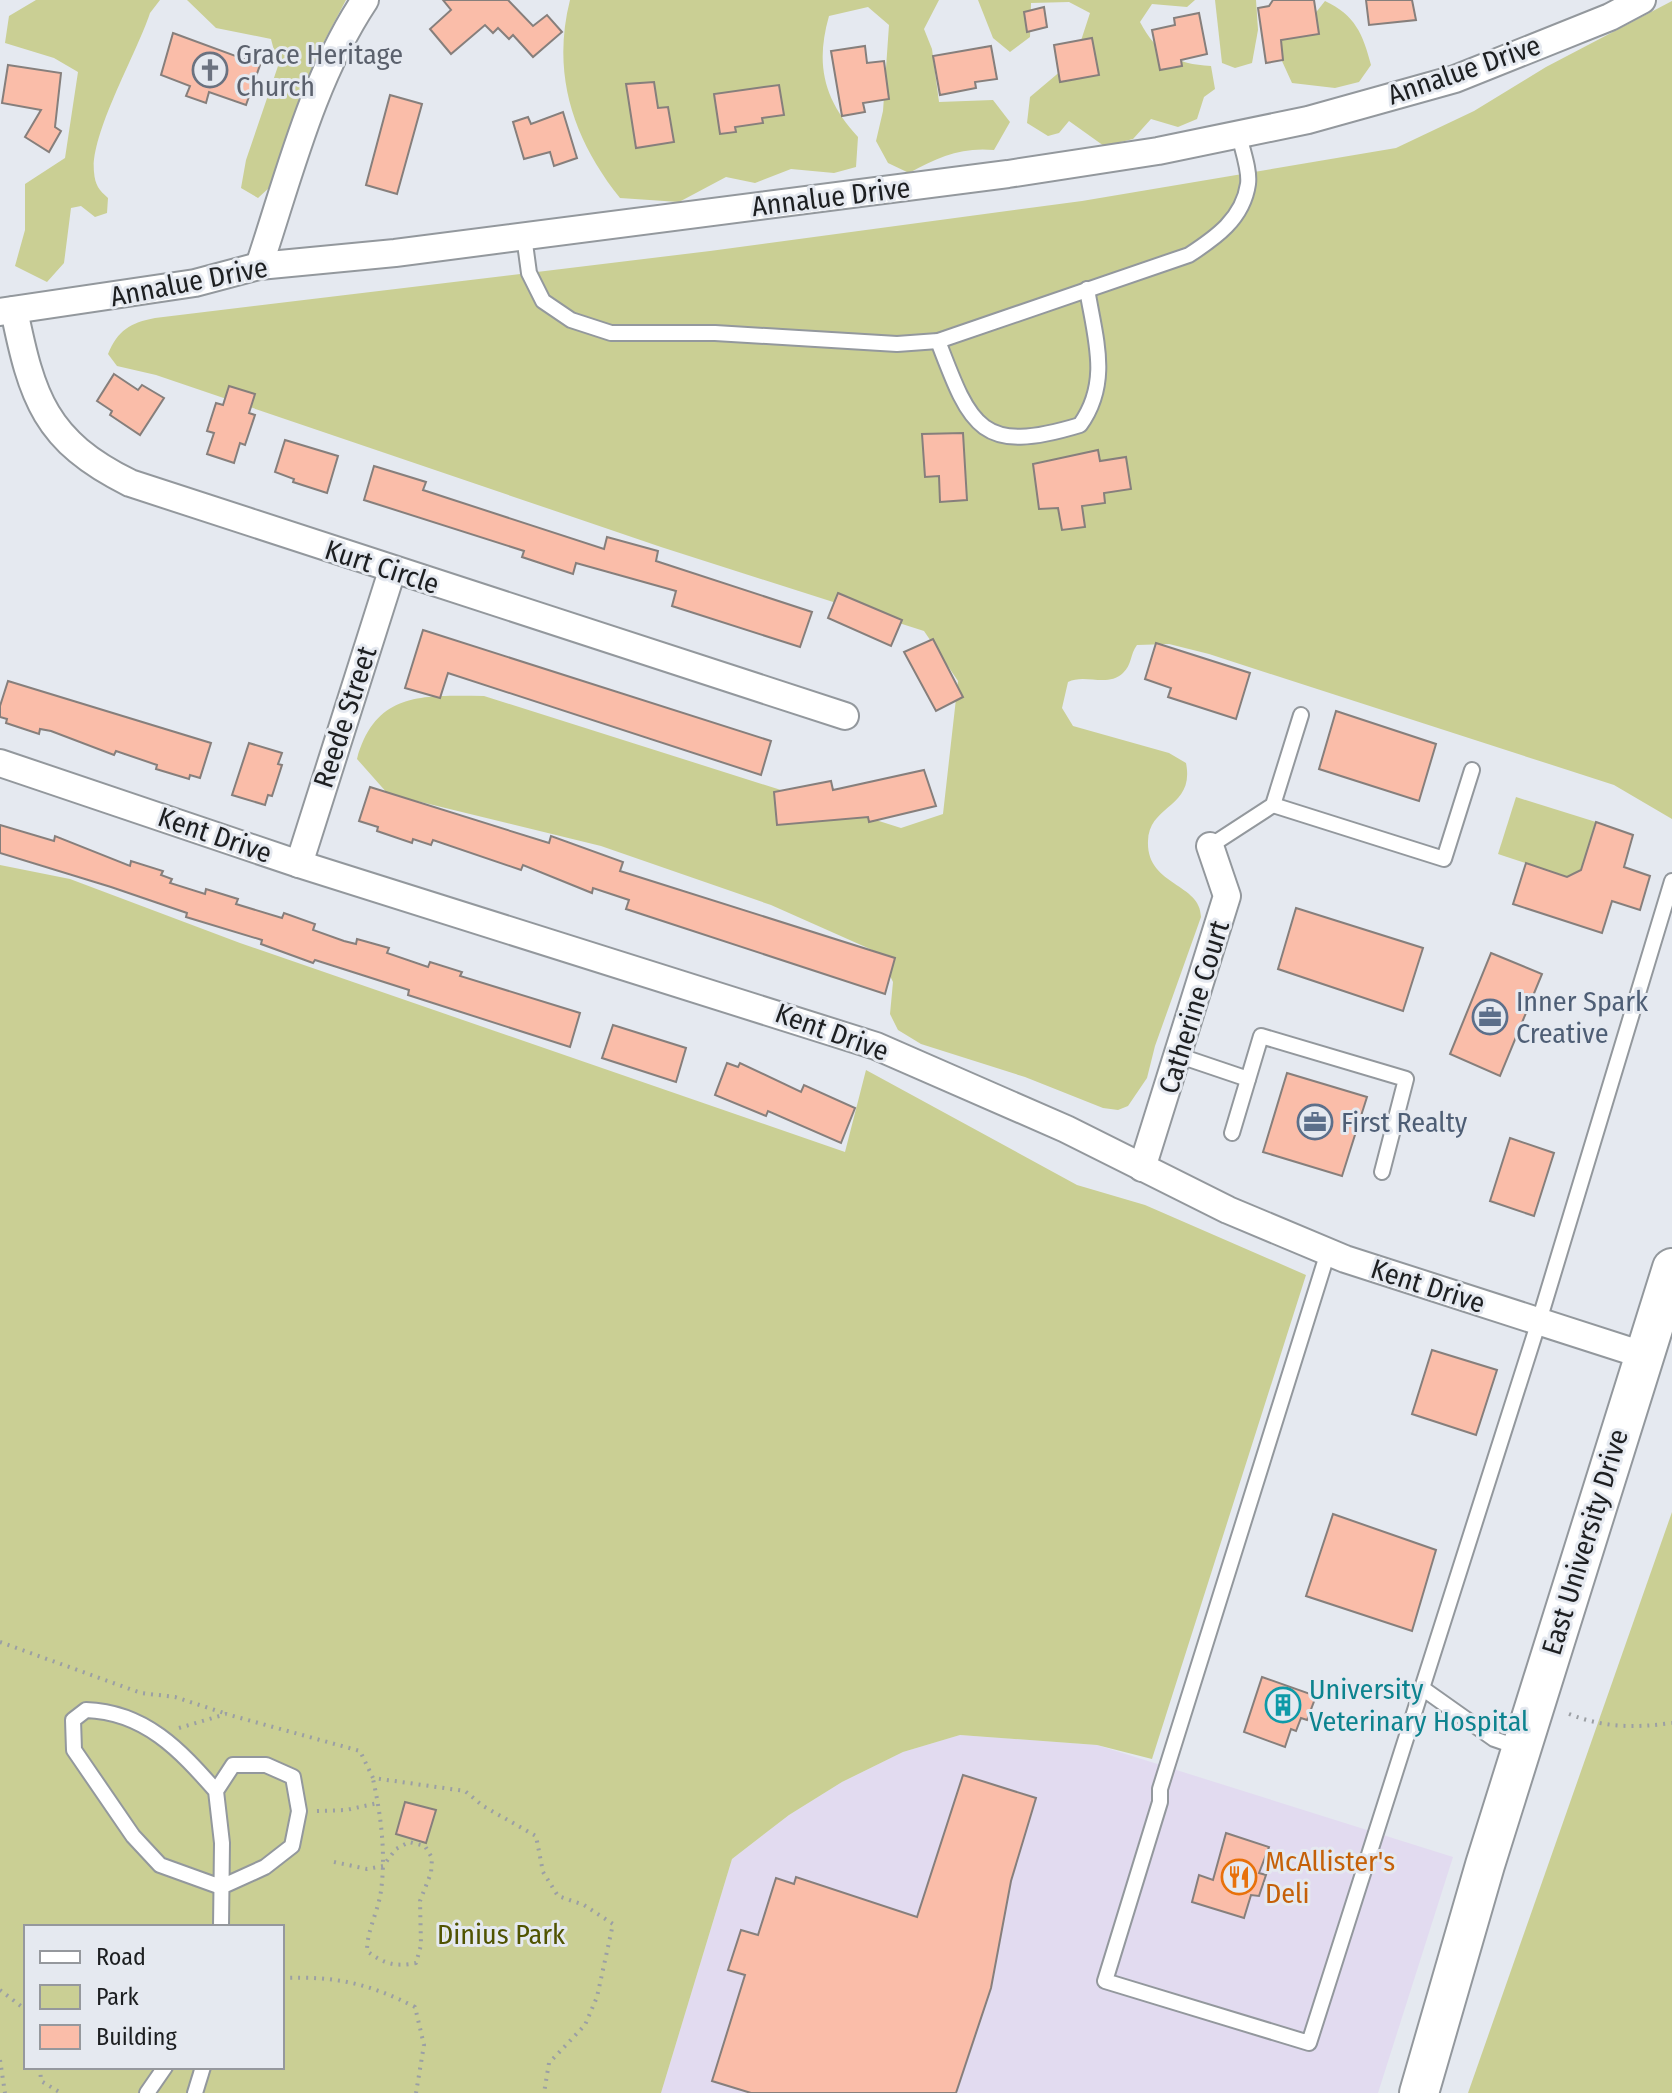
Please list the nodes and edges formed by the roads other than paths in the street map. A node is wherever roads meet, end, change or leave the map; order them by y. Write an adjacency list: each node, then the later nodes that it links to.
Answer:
1 (365, 0): 6 (street)
2 (1642, 0): 3 (street, Annalue Drive)
3 (1608, 8): 4 (street, Annalue Drive)
4 (1239, 135): 5 (street, Annalue Drive); 7 (lane)
5 (524, 236): 6 (street, Annalue Drive); 9 (lane)
6 (259, 266): 8 (street, Annalue Drive)
7 (1087, 289): 9 (lane); 9 (lane)
8 (7, 311): 10 (street, Kurt Circle)
9 (938, 341)
10 (392, 571): 12 (street, Kurt Circle); 17 (street, Reede Street)
11 (1301, 715): 15 (lane)
12 (845, 716)
13 (0, 763): 17 (street, Kent Drive)
14 (1472, 770): 15 (lane)
15 (1273, 805): 16 (lane)
16 (1210, 846): 19 (street, Catherine Court)
17 (299, 864): 22 (street, Kent Drive)
18 (1672, 881): 26 (lane)
19 (1180, 1056): 20 (lane); 22 (street, Catherine Court)
20 (1248, 1079): 21 (lane); 23 (lane)
21 (1232, 1133)
22 (1142, 1168): 24 (street, Kent Drive)
23 (1382, 1172)
24 (1328, 1252): 26 (street, Kent Drive); 28 (lane)
25 (1672, 1268): 27 (main road, East University Drive)
26 (1539, 1321): 27 (street, Kent Drive); 28 (lane)
27 (1643, 1355): 29 (main road, East University Drive)
28 (1422, 1688): 29 (lane)
29 (1522, 1748): 37 (main road, East University Drive)
30 (216, 1791): 31 (lane); 31 (lane); 31 (lane)
31 (221, 1887): 32 (lane)
32 (221, 1925)
33 (164, 2069): 35 (lane)
34 (202, 2069): 36 (lane)
35 (147, 2093)
36 (195, 2093)
37 (1419, 2093)

